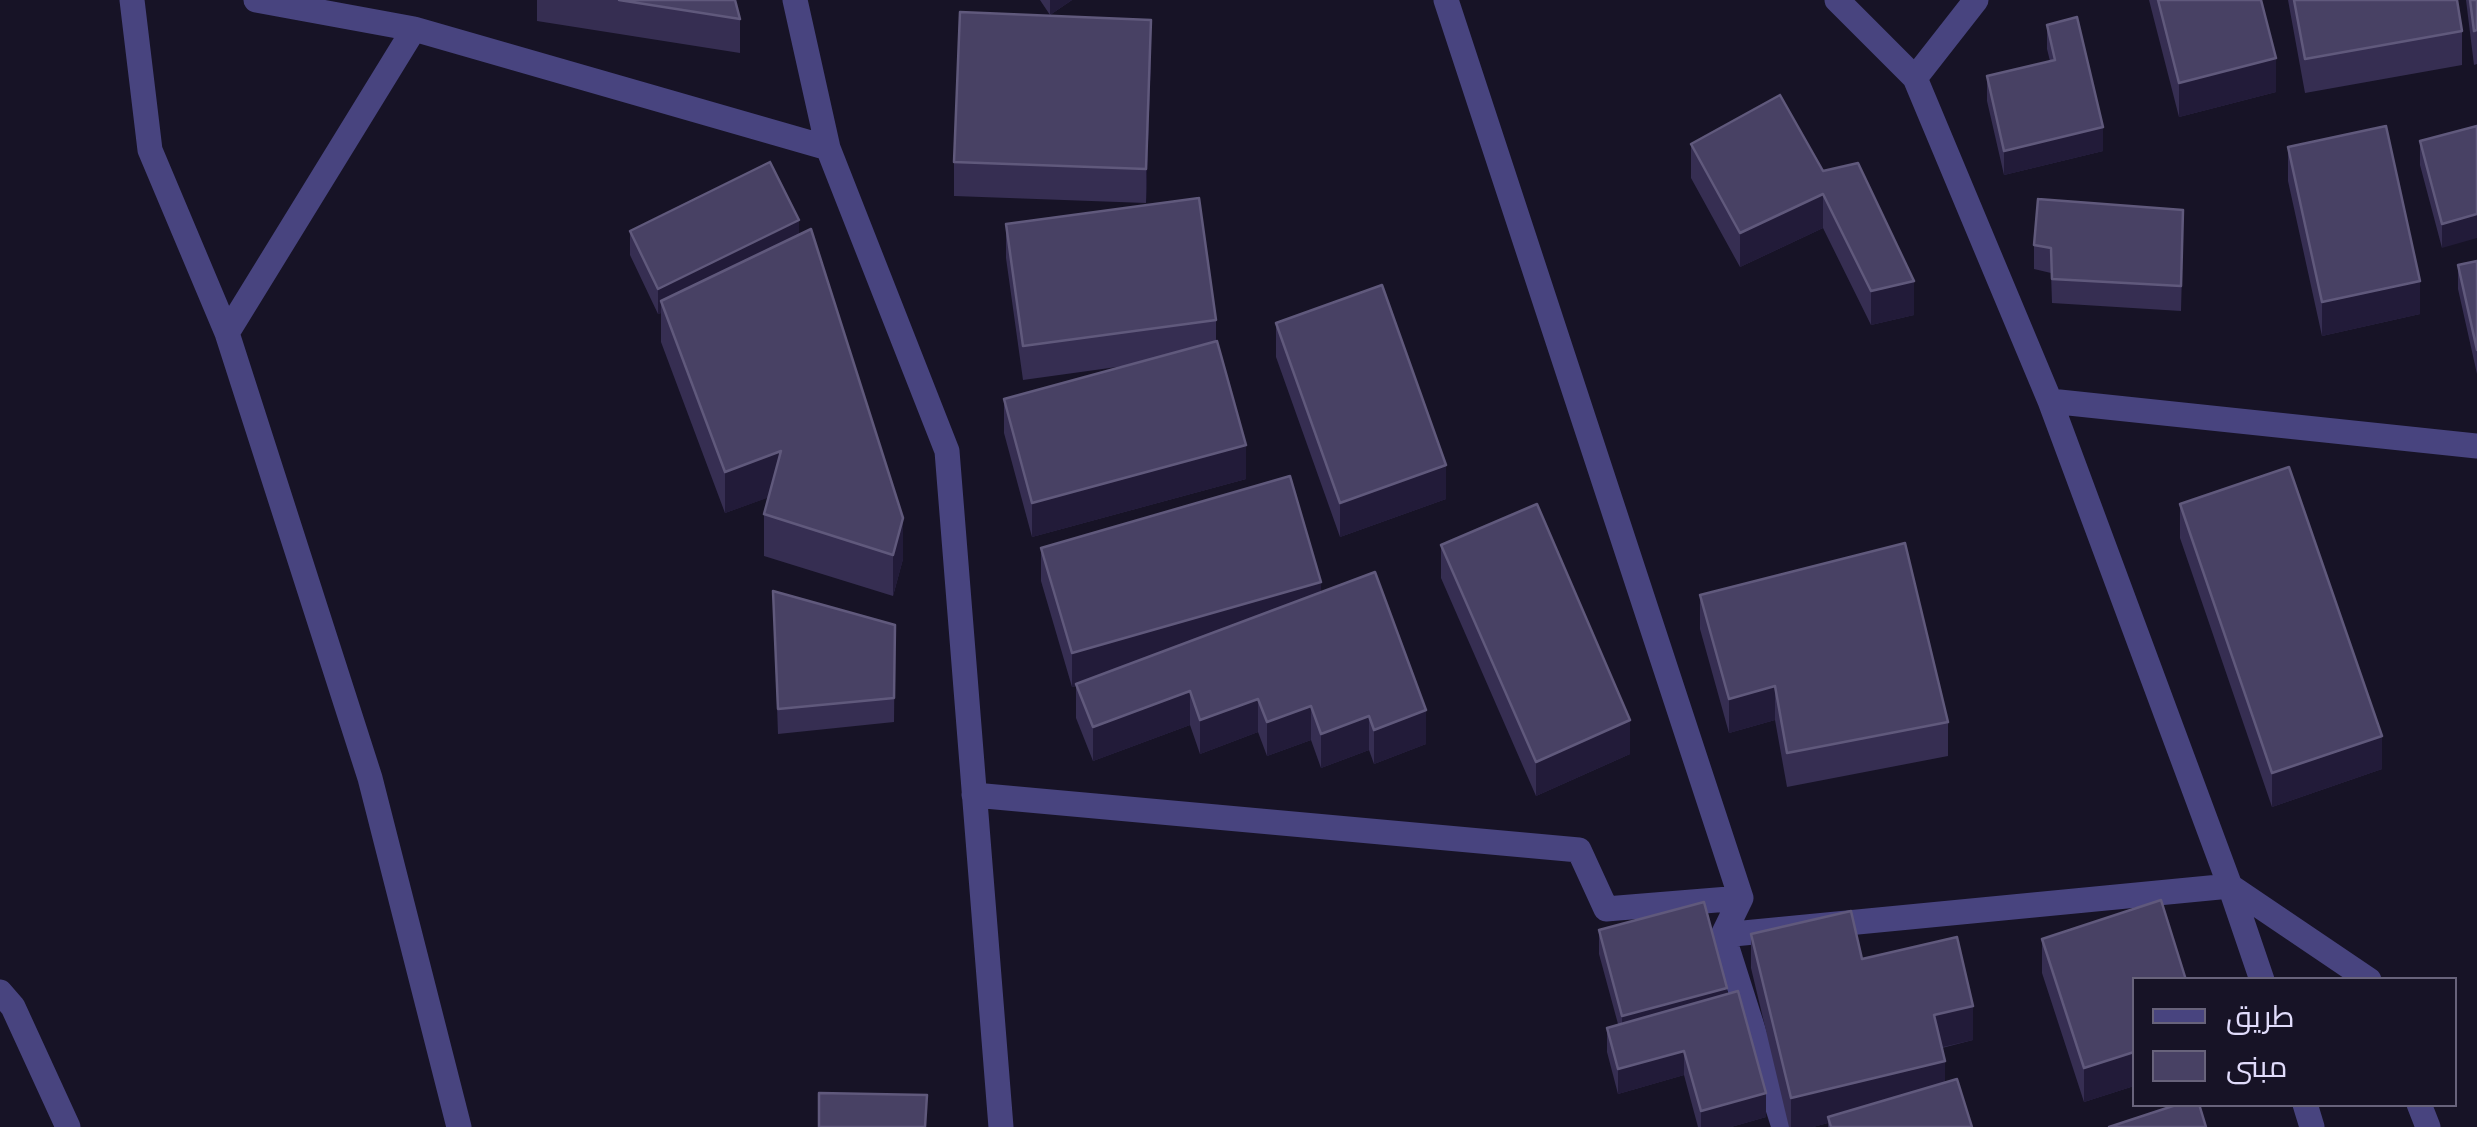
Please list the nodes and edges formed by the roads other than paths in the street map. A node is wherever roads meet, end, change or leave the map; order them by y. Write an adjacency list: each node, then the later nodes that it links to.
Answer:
1 (132, 0): 10 (street)
2 (256, 0): 7 (street)
3 (795, 0): 9 (street)
4 (1446, 0): 15 (street)
5 (1836, 0): 8 (street)
6 (1976, 0): 8 (street)
7 (414, 28): 9 (street); 10 (street)
8 (1915, 78): 11 (street)
9 (828, 148): 13 (street)
10 (227, 333): 21 (street)
11 (2050, 400): 12 (street); 14 (street)
12 (2477, 446)
13 (974, 795): 15 (street); 22 (street)
14 (2230, 886): 16 (street); 17 (street); 18 (street)
15 (1741, 898): 16 (street)
16 (1723, 934): 23 (street)
17 (2261, 977)
18 (2365, 977)
19 (0, 992): 20 (street)
20 (68, 1127)
21 (459, 1127)
22 (1002, 1127)
23 (1784, 1127)

